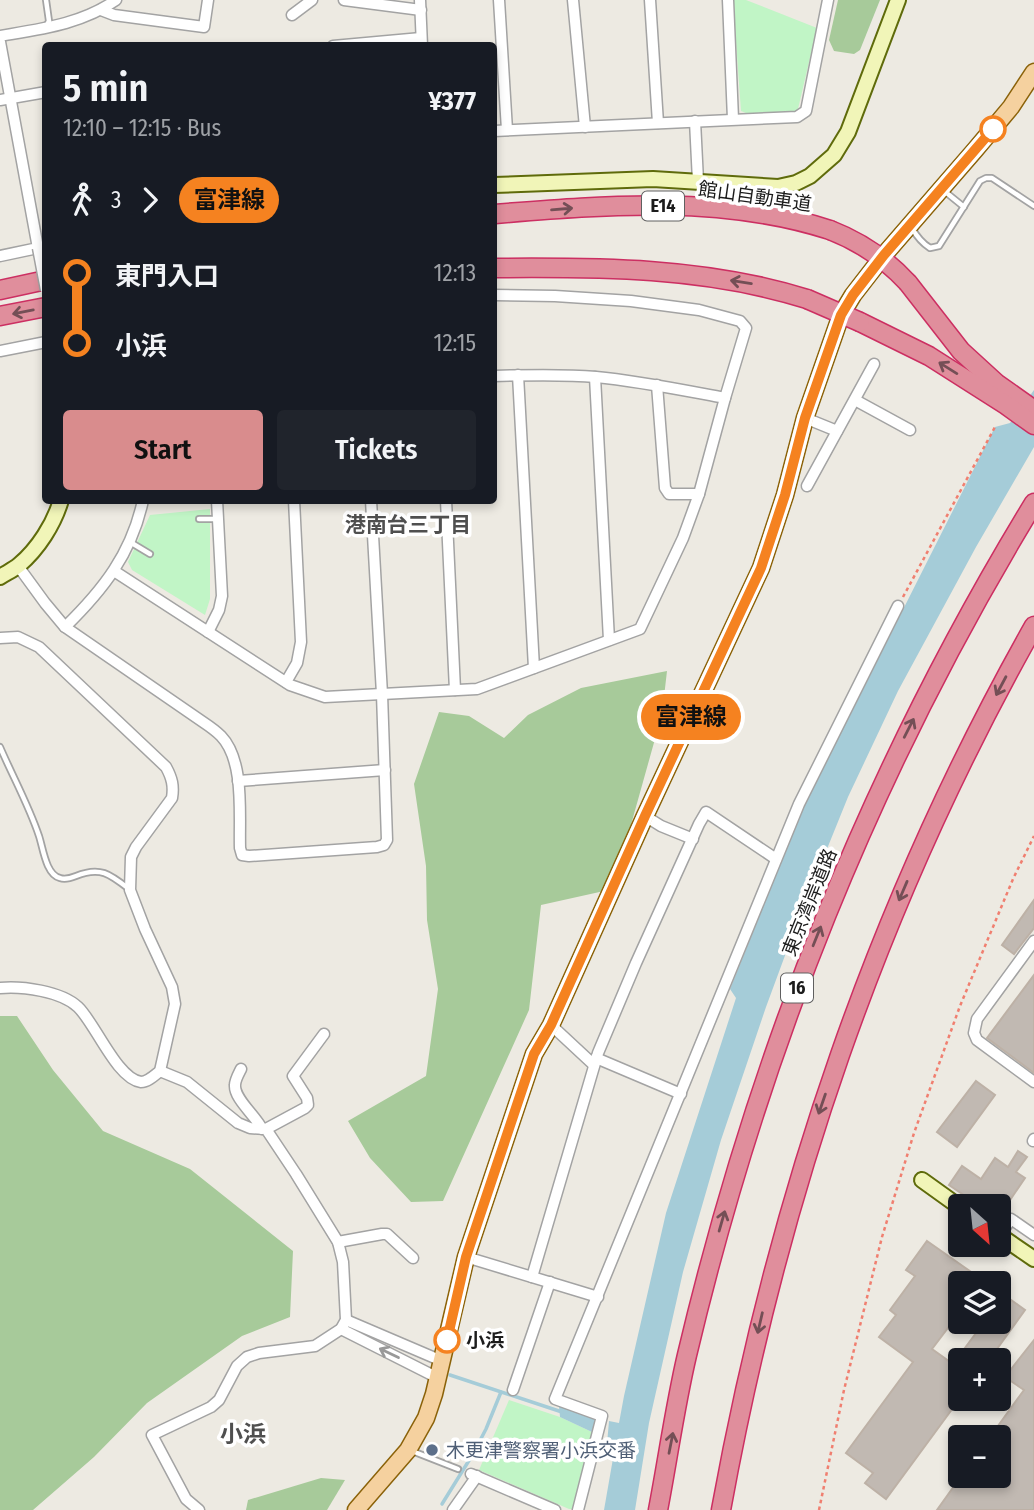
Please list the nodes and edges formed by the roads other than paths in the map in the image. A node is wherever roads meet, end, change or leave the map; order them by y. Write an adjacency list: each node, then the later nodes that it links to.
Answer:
1 (46, 0): 15 (lane)
2 (116, 0): 13 (street)
3 (208, 0): 13 (street)
4 (312, 0): 14 (street)
5 (344, 0): 12 (street)
6 (499, 0): 26 (street)
7 (573, 0): 25 (street)
8 (650, 0): 24 (street)
9 (728, 0): 22 (street)
10 (828, 0): 22 (street)
11 (898, 0): 28 (street)
12 (421, 5): 18 (street)
13 (98, 6): 15 (street)
14 (292, 15)
15 (44, 28): 16 (street)
16 (0, 36)
17 (0, 41): 21 (street)
18 (422, 42)
19 (1034, 72): 30 (main road)
20 (42, 93): 21 (street)
21 (5, 99): 35 (street)
22 (733, 119): 23 (street)
23 (695, 121): 24 (street); 28 (street)
24 (658, 123): 25 (street)
25 (585, 127): 26 (street)
26 (507, 130): 27 (street)
27 (497, 131)
28 (698, 181): 29 (street)
29 (497, 185)
30 (941, 189): 32 (lane); 34 (main road)
31 (1034, 206): 32 (lane)
32 (964, 207): 34 (lane)
33 (497, 214): 52 (highway, 館山自動車道 / E14, one-way to 52, bridge)
34 (910, 225): 54 (main road)
35 (42, 247): 36 (street)
36 (0, 256)
37 (497, 268): 52 (highway, one-way to 37, bridge)
38 (42, 281): 39 (highway)
39 (0, 290)
40 (497, 295): 50 (street)
41 (42, 308): 42 (highway, one-way to 42)
42 (0, 316)
43 (42, 343): 44 (street)
44 (0, 351)
45 (874, 364): 51 (street)
46 (517, 375): 47 (street); 48 (street); 80 (street)
47 (497, 376)
48 (595, 377): 49 (street); 79 (street)
49 (657, 385): 50 (street); 59 (street)
50 (724, 398): 59 (street)
51 (855, 400): 56 (street); 57 (street)
52 (1009, 400): 53 (highway); 55 (highway)
53 (1034, 410)
54 (805, 418): 57 (street); 87 (main road)
55 (1034, 425)
56 (910, 430)
57 (837, 431): 58 (street)
58 (807, 486)
59 (699, 494): 79 (street)
60 (1034, 503): 124 (highway, 東京湾岸道路 / 16, one-way to 60)
61 (59, 504): 71 (street)
62 (142, 504): 69 (street)
63 (217, 504): 68 (street)
64 (294, 504): 81 (street)
65 (371, 504): 83 (street)
66 (446, 504): 82 (street)
67 (199, 519): 68 (lane)
68 (218, 519): 77 (street)
69 (130, 542): 70 (lane); 72 (street)
70 (150, 555)
71 (18, 566): 73 (street); 76 (street)
72 (114, 571): 76 (street); 77 (street)
73 (0, 577)
74 (898, 606): 89 (street)
75 (1034, 626): 125 (highway, one-way to 125)
76 (65, 627): 86 (street)
77 (208, 632): 81 (street)
78 (0, 638): 90 (street)
79 (609, 640): 80 (street)
80 (534, 668): 82 (street)
81 (286, 682): 83 (street)
82 (455, 690): 83 (street)
83 (382, 694): 85 (street)
84 (0, 747): 90 (lane)
85 (385, 770): 86 (street); 86 (street)
86 (238, 781)
87 (645, 816): 88 (street); 93 (main road)
88 (693, 839): 89 (street); 95 (street)
89 (776, 859): 99 (street)
90 (130, 890): 97 (street)
91 (1034, 941): 98 (street)
92 (0, 988): 97 (street)
93 (551, 1025): 95 (street); 107 (main road)
94 (324, 1034): 100 (street)
95 (595, 1061): 99 (street); 110 (street)
96 (242, 1069): 100 (street)
97 (160, 1071): 100 (street)
98 (1034, 1082)
99 (681, 1094): 112 (street)
100 (264, 1129): 105 (street)
101 (922, 1180): 102 (street)
102 (948, 1199)
103 (1012, 1219): 104 (street)
104 (1034, 1235)
105 (338, 1242): 108 (street); 113 (street)
106 (1012, 1243): 109 (street)
107 (466, 1257): 110 (street); 114 (main road)
108 (413, 1258)
109 (1034, 1259)
110 (532, 1277): 111 (street)
111 (550, 1282): 112 (street); 116 (street)
112 (598, 1297): 123 (street)
113 (343, 1324): 114 (street); 115 (street, one-way to 113); 119 (street)
114 (442, 1361): 115 (main road)
115 (438, 1378): 117 (main road)
116 (513, 1390)
117 (408, 1450): 118 (lane); 120 (main road)
118 (457, 1469)
119 (199, 1510)
120 (356, 1510)
121 (453, 1510): 122 (street)
122 (555, 1510)
123 (578, 1510)
124 (659, 1510)
125 (721, 1510)

